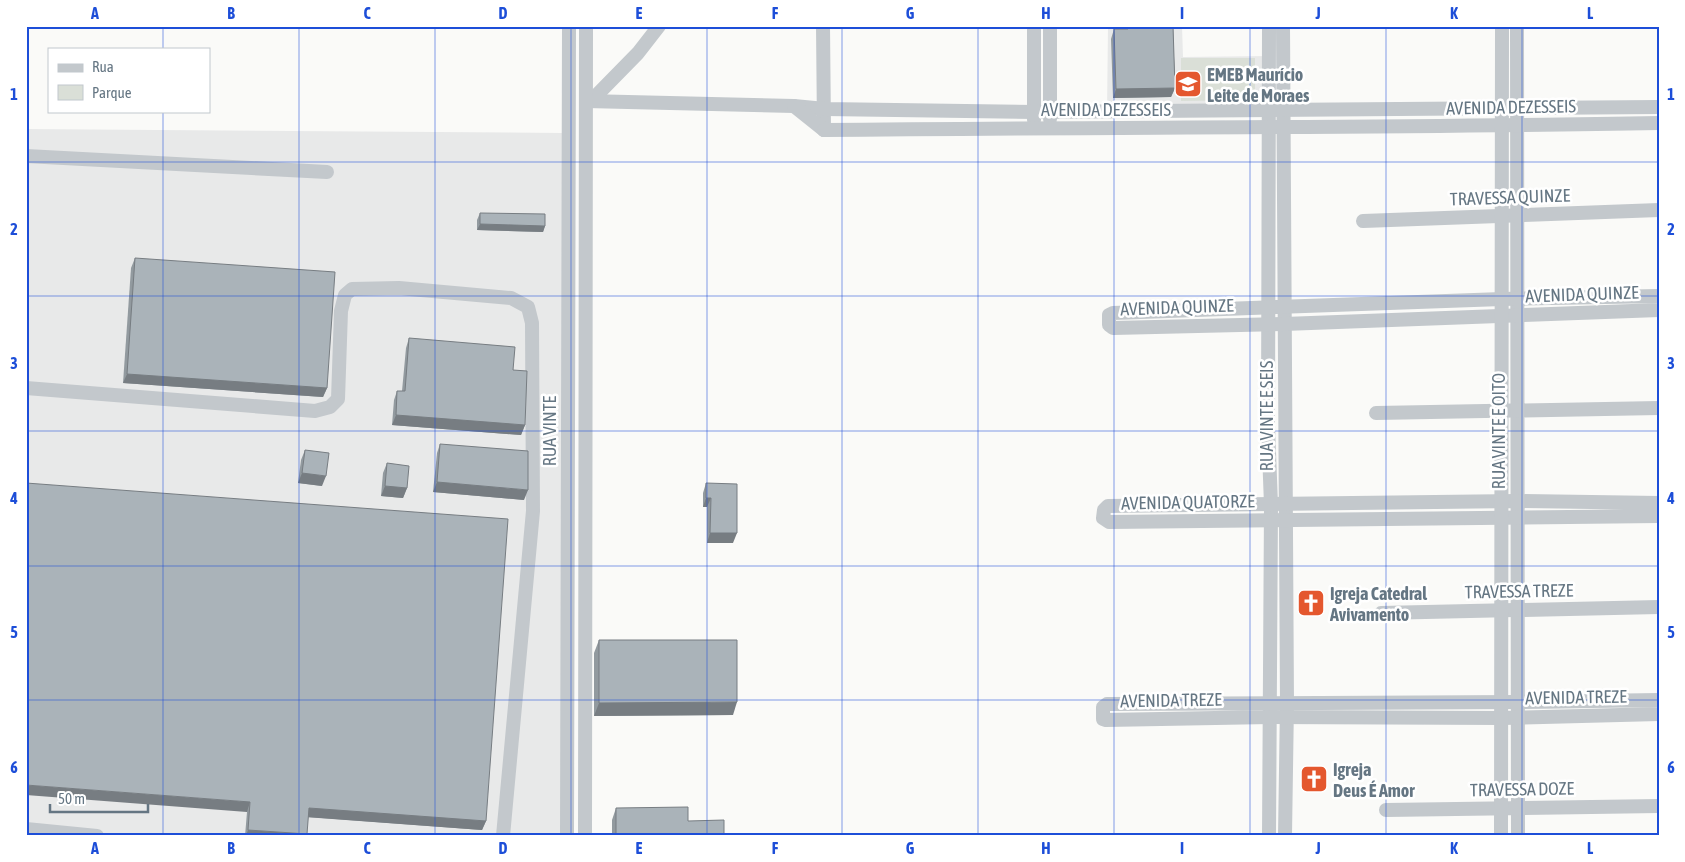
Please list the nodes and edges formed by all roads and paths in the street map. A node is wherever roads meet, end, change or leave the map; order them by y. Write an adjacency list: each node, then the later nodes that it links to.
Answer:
1 (569, 26): 80 (street, RUA VINTE)
2 (586, 26): 11 (street, RUA VINTE)
3 (659, 26): 11 (street)
4 (823, 26): 16 (street)
5 (1034, 26): 18 (street)
6 (1050, 26): 19 (street)
7 (1269, 26): 17 (street, RUA VINTE E SEIS)
8 (1283, 26): 17 (street, RUA VINTE E SEIS)
9 (1502, 26): 14 (street, RUA VINTE E OITO)
10 (1517, 26): 15 (street, RUA VINTE E OITO)
11 (588, 101): 12 (street, AVENIDA DEZESSEIS); 81 (street, RUA VINTE)
12 (794, 106): 16 (street, AVENIDA DEZESSEIS); 26 (street)
13 (1659, 107): 15 (street, AVENIDA DEZESSEIS)
14 (1502, 108): 15 (street, AVENIDA DEZESSEIS); 17 (street, AVENIDA DEZESSEIS); 21 (street, RUA VINTE E OITO)
15 (1516, 108): 22 (street, RUA VINTE E OITO)
16 (825, 109): 18 (street, AVENIDA DEZESSEIS); 26 (street)
17 (1276, 110): 19 (street, AVENIDA DEZESSEIS); 25 (street, RUA VINTE E SEIS)
18 (1034, 112): 19 (street, AVENIDA DEZESSEIS); 23 (street)
19 (1050, 112): 24 (street)
20 (1659, 123): 22 (street, AVENIDA DEZESSEIS)
21 (1502, 126): 22 (street, AVENIDA DEZESSEIS); 25 (street, AVENIDA DEZESSEIS); 31 (street, RUA VINTE E OITO)
22 (1516, 126): 30 (street, RUA VINTE E OITO)
23 (1034, 128): 24 (street, AVENIDA DEZESSEIS); 26 (street, AVENIDA DEZESSEIS)
24 (1050, 128): 25 (street, AVENIDA DEZESSEIS)
25 (1276, 128): 36 (street, RUA VINTE E SEIS); 37 (street, RUA VINTE E SEIS)
26 (824, 130)
27 (26, 156): 28 (street)
28 (326, 172)
29 (1659, 210): 30 (street, TRAVESSA QUINZE)
30 (1516, 215): 31 (street, TRAVESSA QUINZE); 35 (street, RUA VINTE E OITO)
31 (1502, 216): 32 (street, TRAVESSA QUINZE); 34 (street, RUA VINTE E OITO)
32 (1363, 221)
33 (1659, 296): 35 (street, AVENIDA QUINZE)
34 (1502, 299): 35 (street, AVENIDA QUINZE); 36 (street, AVENIDA QUINZE); 39 (street, RUA VINTE E OITO)
35 (1516, 299): 40 (street, RUA VINTE E OITO)
36 (1284, 307): 37 (street, AVENIDA QUINZE); 42 (street, RUA VINTE E SEIS)
37 (1269, 308): 41 (street, RUA VINTE E SEIS); 41 (street, AVENIDA QUINZE)
38 (1659, 310): 40 (street, AVENIDA QUINZE)
39 (1502, 316): 40 (street, AVENIDA QUINZE); 42 (street, AVENIDA QUINZE); 46 (street, RUA VINTE E OITO)
40 (1516, 316): 45 (street, RUA VINTE E OITO)
41 (1269, 324): 42 (street, AVENIDA QUINZE); 52 (street, RUA VINTE E SEIS)
42 (1284, 324): 51 (street, RUA VINTE E SEIS)
43 (26, 388): 79 (street)
44 (1659, 408): 45 (street)
45 (1517, 410): 46 (street); 49 (street, RUA VINTE E OITO)
46 (1502, 411): 47 (street); 48 (street, RUA VINTE E OITO)
47 (1376, 413)
48 (1502, 501): 49 (street, AVENIDA QUATORZE); 51 (street, AVENIDA QUATORZE); 55 (street, RUA VINTE E OITO)
49 (1517, 501): 50 (street, AVENIDA QUATORZE); 56 (street, RUA VINTE E OITO)
50 (1659, 503)
51 (1286, 504): 52 (street, AVENIDA QUATORZE); 57 (street, RUA VINTE E SEIS)
52 (1271, 505): 53 (street, AVENIDA QUATORZE); 58 (street, RUA VINTE E SEIS)
53 (1199, 506): 59 (street); 59 (street, AVENIDA QUATORZE)
54 (1659, 516): 56 (street, AVENIDA QUATORZE)
55 (1502, 517): 56 (street, AVENIDA QUATORZE); 57 (street, AVENIDA QUATORZE); 61 (street, RUA VINTE E OITO)
56 (1517, 517): 62 (street, RUA VINTE E OITO)
57 (1285, 519): 58 (street, AVENIDA QUATORZE); 67 (street, RUA VINTE E SEIS)
58 (1271, 520): 59 (street, AVENIDA QUATORZE); 66 (street, RUA VINTE E SEIS)
59 (1200, 521)
60 (1659, 608): 62 (street, TRAVESSA TREZE)
61 (1502, 610): 62 (street, TRAVESSA TREZE); 63 (street, TRAVESSA TREZE); 65 (street, RUA VINTE E OITO)
62 (1517, 610): 68 (street, RUA VINTE E OITO)
63 (1381, 613)
64 (1659, 700): 68 (street, AVENIDA TREZE)
65 (1502, 702): 67 (street, AVENIDA TREZE); 68 (street, AVENIDA TREZE); 72 (street, RUA VINTE E OITO)
66 (1270, 703): 67 (street, AVENIDA TREZE); 70 (street, RUA VINTE E SEIS); 70 (street, AVENIDA TREZE)
67 (1287, 703): 71 (street, RUA VINTE E SEIS)
68 (1517, 709): 69 (street, AVENIDA TREZE); 72 (street, AVENIDA TREZE); 75 (street, RUA VINTE E OITO)
69 (1659, 714)
70 (1270, 717): 71 (street, AVENIDA TREZE); 82 (street, RUA VINTE E SEIS)
71 (1287, 718): 72 (street, AVENIDA TREZE); 83 (street, RUA VINTE E SEIS)
72 (1502, 718): 74 (street, RUA VINTE E OITO)
73 (1659, 806): 75 (street, TRAVESSA DOZE)
74 (1502, 808): 75 (street, TRAVESSA DOZE); 76 (street, TRAVESSA DOZE); 84 (street, RUA VINTE E OITO)
75 (1518, 808): 85 (street, RUA VINTE E OITO)
76 (1386, 810)
77 (26, 829): 78 (street)
78 (97, 836)
79 (503, 836)
80 (567, 836)
81 (585, 836)
82 (1270, 836)
83 (1285, 836)
84 (1502, 836)
85 (1518, 836)

